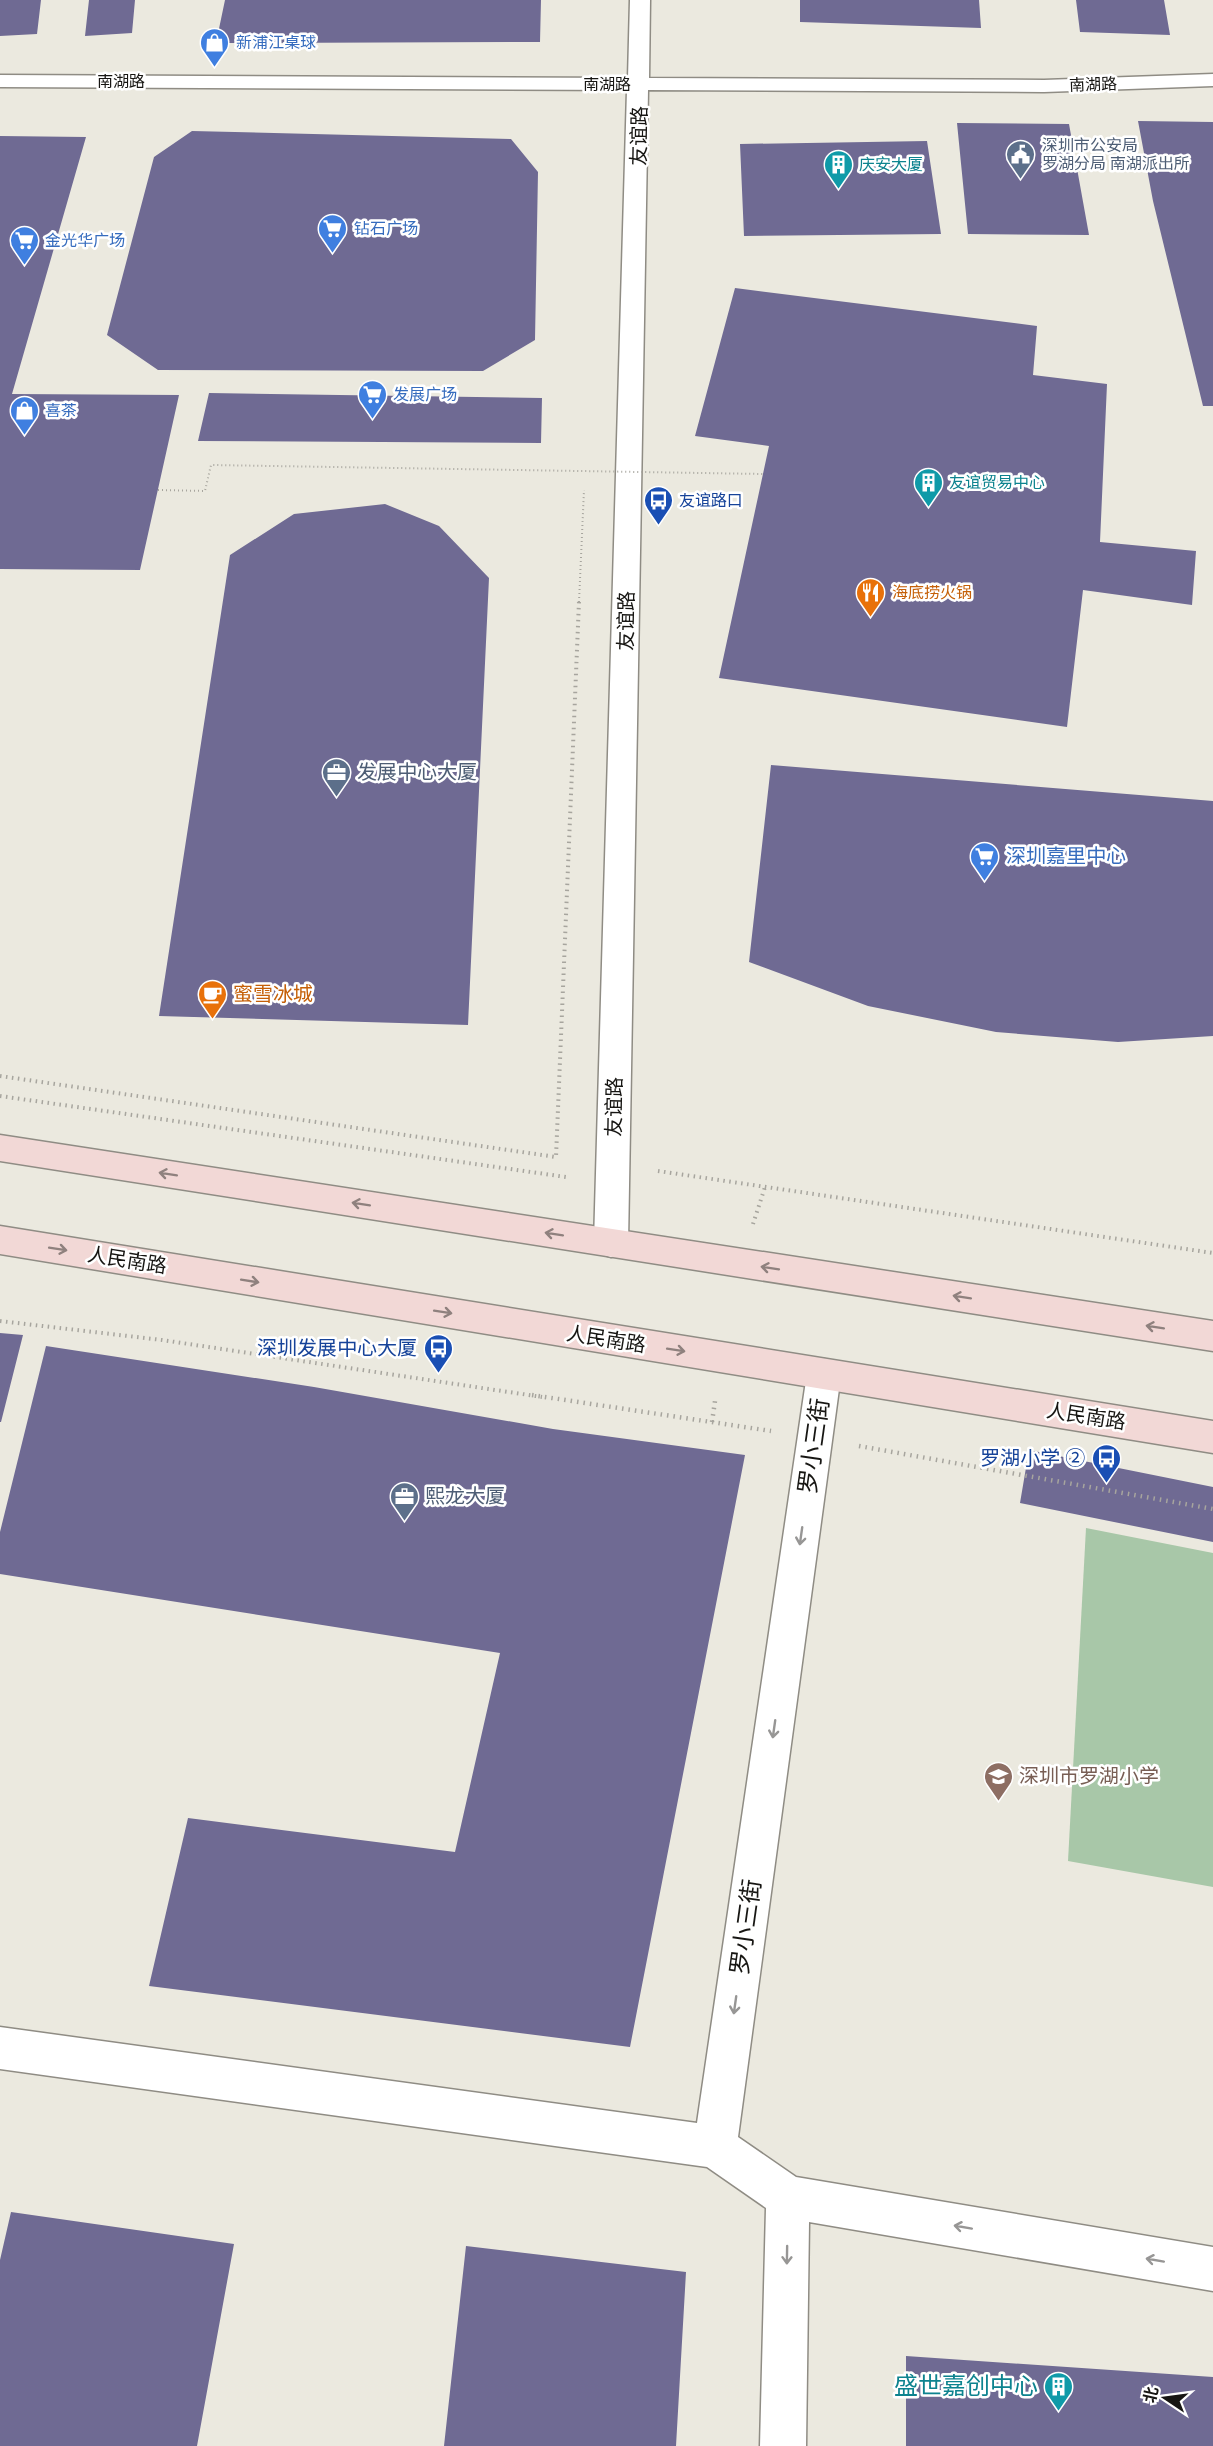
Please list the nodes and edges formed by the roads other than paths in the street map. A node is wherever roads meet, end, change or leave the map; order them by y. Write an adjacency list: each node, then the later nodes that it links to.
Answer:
1 (640, 0): 4 (street, 友谊路)
2 (1213, 80): 4 (street, 南湖路)
3 (0, 81): 4 (street, 南湖路)
4 (640, 84): 7 (street, 友谊路)
5 (0, 1148): 7 (main road, one-way to 5)
6 (0, 1240): 9 (main road, 人民南路, one-way to 9)
7 (611, 1243): 8 (main road, one-way to 7)
8 (1213, 1336)
9 (824, 1374): 10 (main road, 人民南路); 12 (street, 罗小三街, one-way to 12)
10 (1213, 1437)
11 (0, 2048): 12 (street)
12 (715, 2147): 13 (street)
13 (788, 2197): 14 (street, one-way to 13); 15 (street, one-way to 15)
14 (1213, 2269)
15 (783, 2446)

